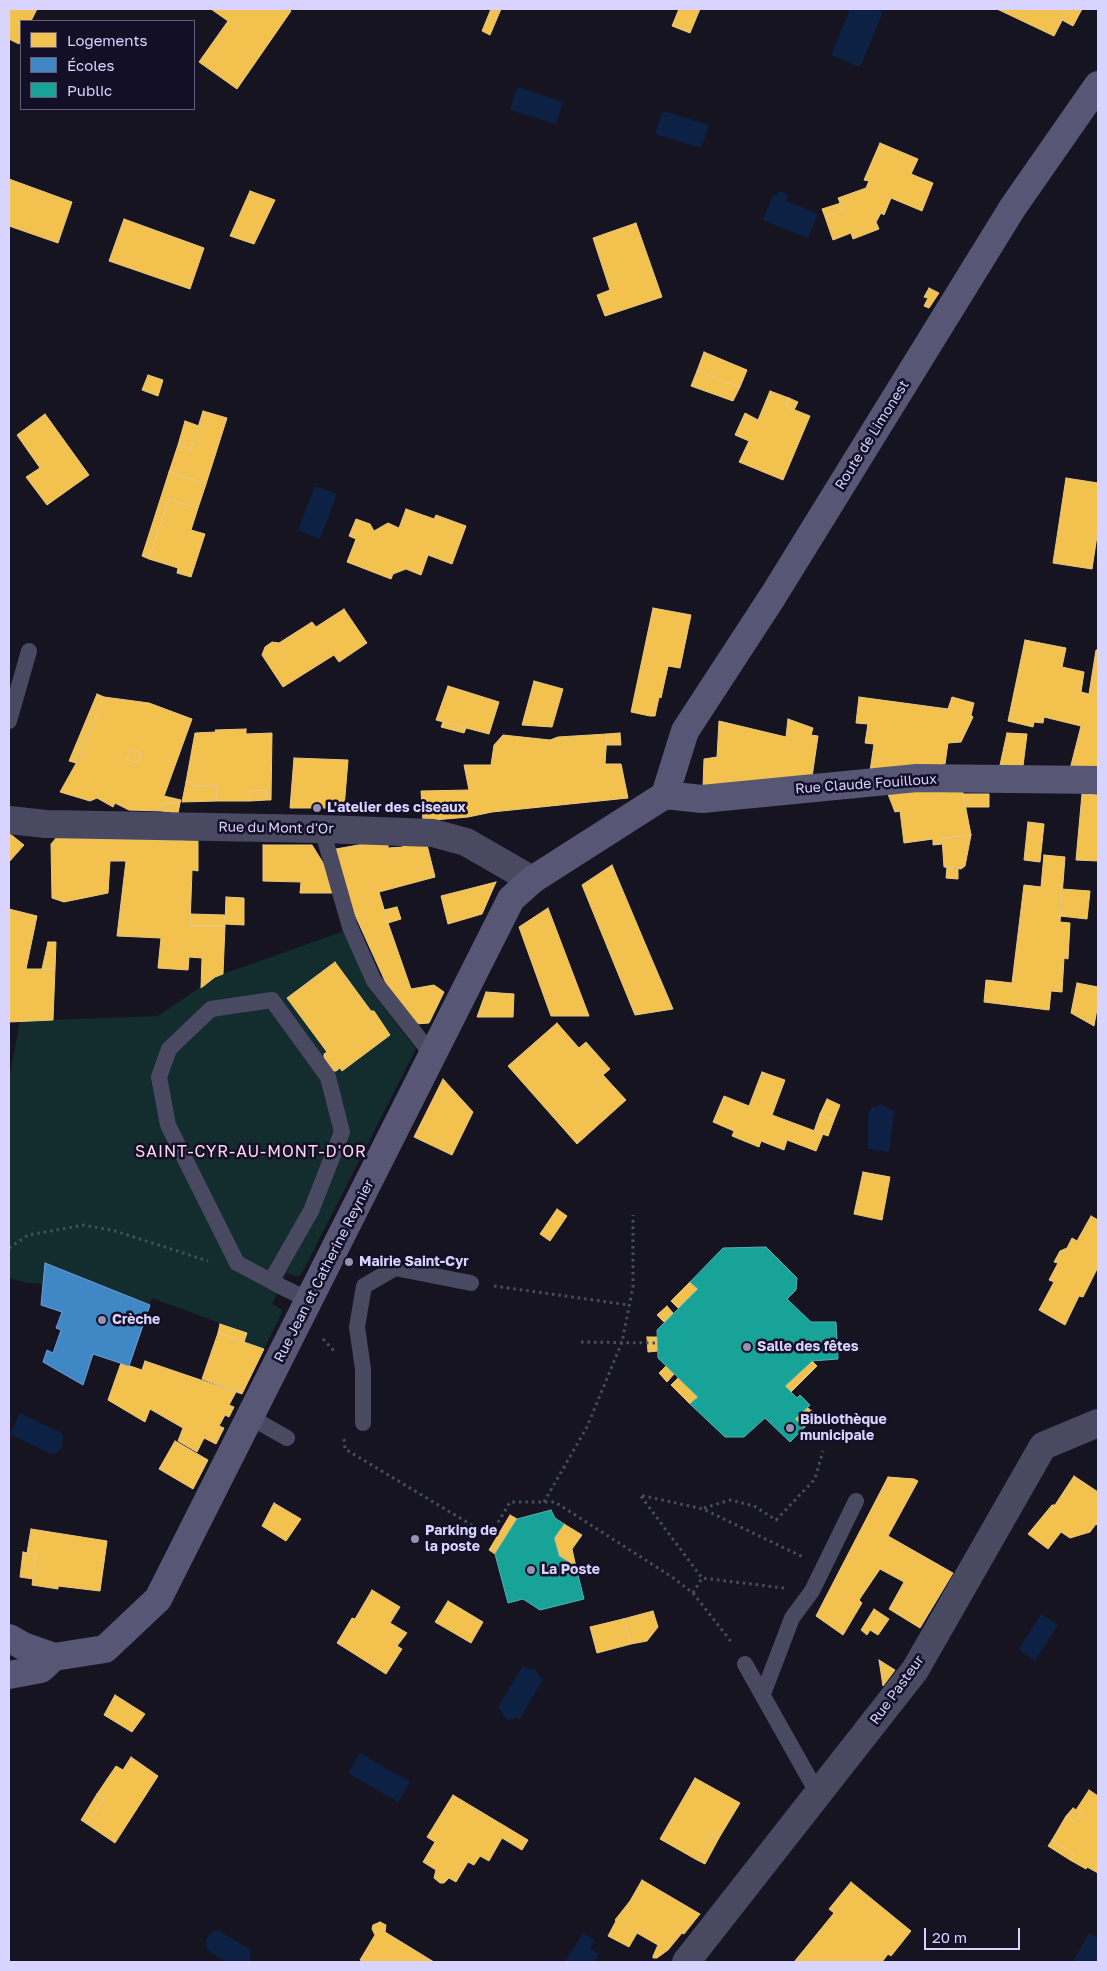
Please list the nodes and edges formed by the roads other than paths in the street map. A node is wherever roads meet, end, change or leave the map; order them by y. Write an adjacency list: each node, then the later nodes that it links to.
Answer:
1 (1098, 85): 5 (street, Route de Limonest)
2 (29, 651): 3 (lane)
3 (9, 721)
4 (1098, 780): 5 (street, Rue Claude Fouilloux)
5 (665, 795): 8 (street, Rue Jean et Catherine Reynier)
6 (9, 820): 7 (street, Rue du Mont d'Or)
7 (322, 828): 8 (street, Rue du Mont d'Or); 9 (lane)
8 (532, 880): 9 (street, Rue Jean et Catherine Reynier)
9 (433, 1056): 12 (street, Rue Jean et Catherine Reynier)
10 (271, 1281): 10 (lane); 12 (lane)
11 (471, 1283): 14 (lane)
12 (309, 1300): 13 (street, Rue Jean et Catherine Reynier)
13 (250, 1417): 16 (lane); 19 (street, Rue Jean et Catherine Reynier)
14 (363, 1423)
15 (1098, 1423): 23 (street, Rue Pasteur)
16 (287, 1438)
17 (856, 1501): 22 (lane)
18 (9, 1638): 19 (street)
19 (54, 1657): 21 (street, Rue Jean et Catherine Reynier)
20 (745, 1664): 22 (lane)
21 (9, 1675)
22 (763, 1694): 23 (lane)
23 (818, 1794): 24 (street, Rue Pasteur)
24 (686, 1962)

